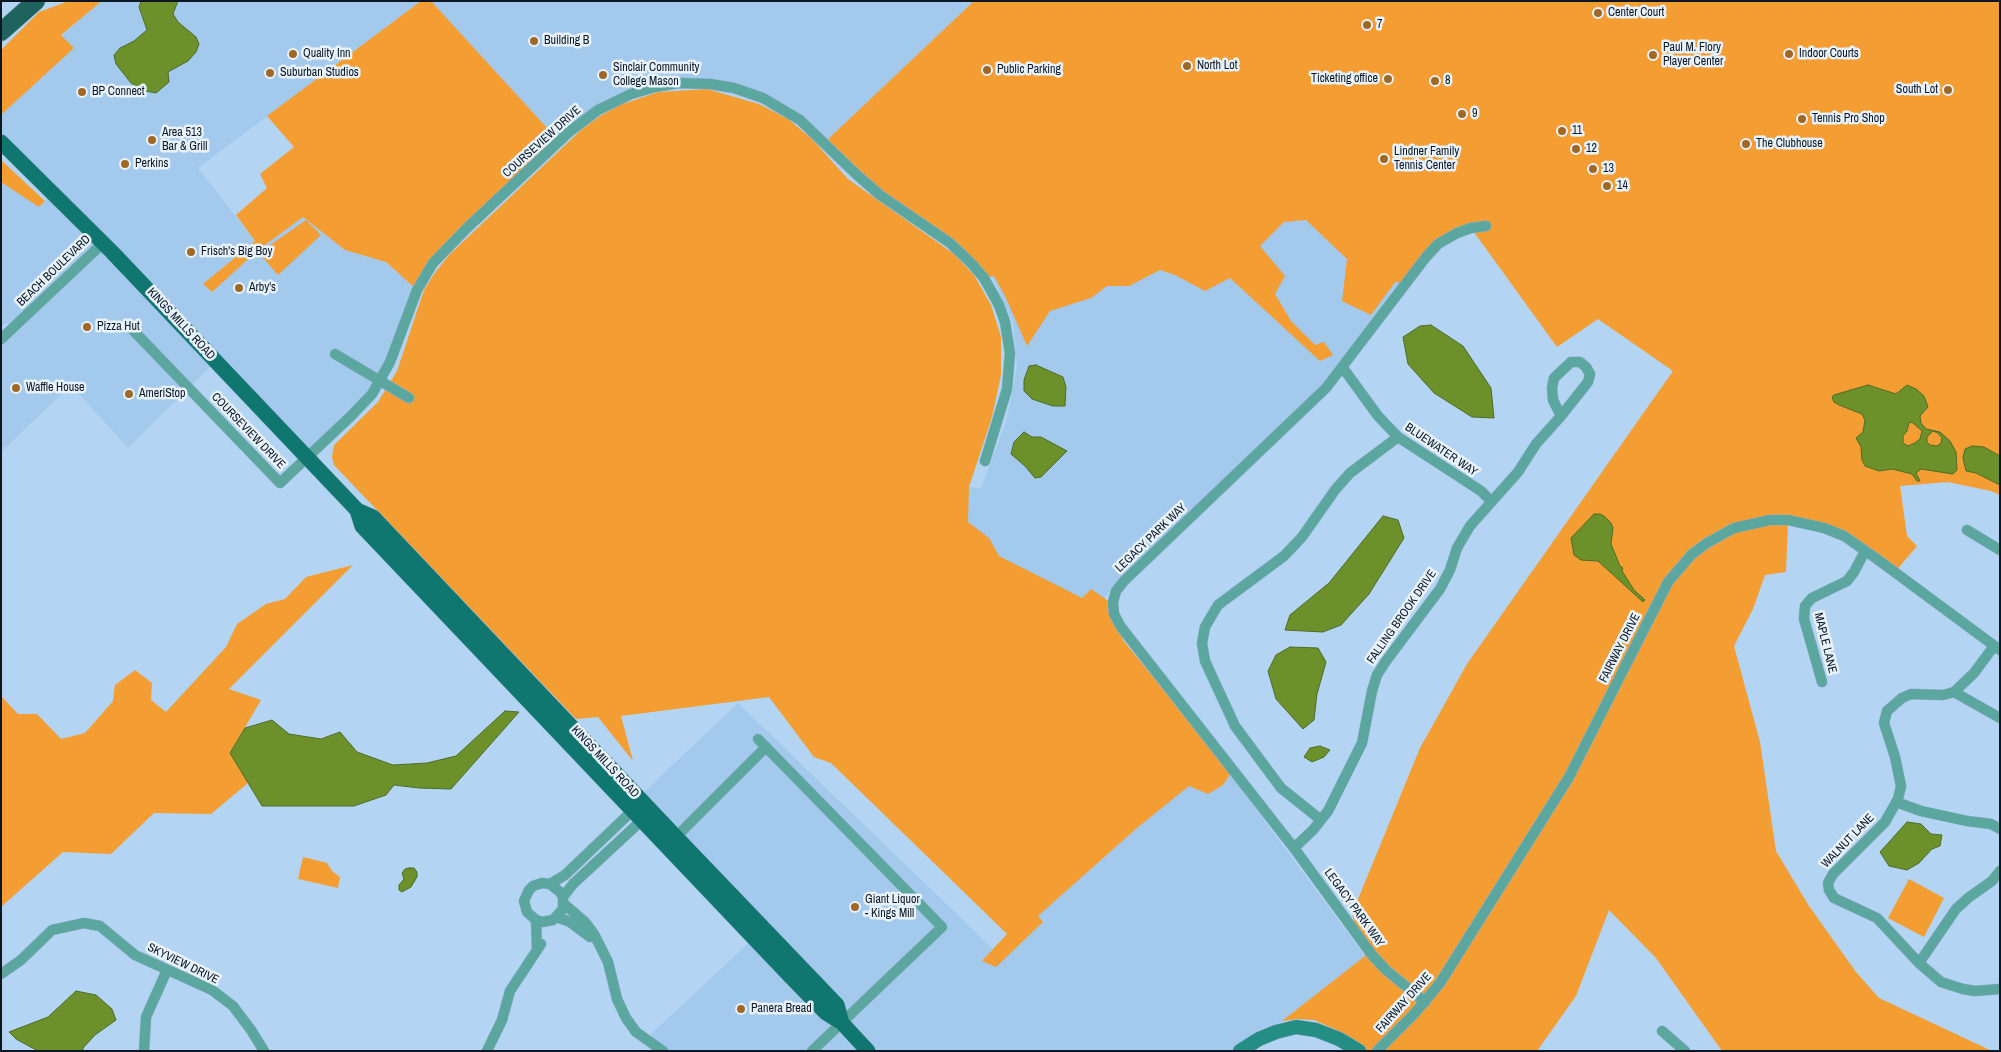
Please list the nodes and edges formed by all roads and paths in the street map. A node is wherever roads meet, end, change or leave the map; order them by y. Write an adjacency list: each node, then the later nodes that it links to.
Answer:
1 (36, 1): 2 (highway)
2 (1, 32)
3 (1, 142): 5 (main road, KINGS MILLS ROAD)
4 (1486, 226): 9 (street, LEGACY PARK WAY)
5 (103, 242): 7 (street, BEACH BOULEVARD); 14 (main road, KINGS MILLS ROAD)
6 (128, 325): 14 (street, COURSEVIEW DRIVE)
7 (1, 339)
8 (335, 354): 10 (street)
9 (1343, 368): 13 (street, BLUEWATER WAY); 32 (street, LEGACY PARK WAY)
10 (380, 381): 11 (street); 14 (street, COURSEVIEW DRIVE); 15 (street, COURSEVIEW DRIVE)
11 (408, 398)
12 (1561, 416): 12 (street, FALLING BROOK DRIVE); 16 (street, FALLING BROOK DRIVE)
13 (1398, 437): 16 (street, BLUEWATER WAY); 29 (street)
14 (308, 458): 17 (main road, KINGS MILLS ROAD)
15 (985, 461)
16 (1491, 501): 29 (street, FALLING BROOK DRIVE)
17 (357, 510): 28 (main road, KINGS MILLS ROAD); 31 (main road, KINGS MILLS ROAD)
18 (1966, 530): 19 (street)
19 (2000, 550)
20 (1866, 551): 21 (street, FAIRWAY DRIVE); 22 (street, MAPLE LANE); 44 (street, FAIRWAY DRIVE)
21 (1997, 648): 23 (street)
22 (1822, 682)
23 (1954, 692): 24 (street); 27 (street, WALNUT LANE)
24 (2000, 718)
25 (758, 738): 26 (street)
26 (766, 747): 31 (street); 45 (street)
27 (1896, 802): 30 (street); 40 (street, WALNUT LANE)
28 (636, 816): 34 (street); 35 (street); 45 (main road, KINGS MILLS ROAD)
29 (1321, 820): 32 (street, FALLING BROOK DRIVE)
30 (2000, 829)
31 (676, 837): 45 (main road, KINGS MILLS ROAD)
32 (1294, 848): 44 (street, LEGACY PARK WAY)
33 (2000, 871): 40 (street)
34 (550, 884): 35 (street); 37 (street)
35 (563, 901): 36 (street); 38 (street)
36 (553, 919): 37 (street); 38 (street); 39 (street)
37 (536, 920): 39 (street)
38 (600, 946): 50 (street)
39 (537, 949): 49 (street)
40 (1919, 963): 43 (street, WALNUT LANE)
41 (167, 970): 42 (street, SKYVIEW DRIVE); 47 (street); 48 (street, SKYVIEW DRIVE)
42 (1, 974)
43 (2000, 989)
44 (1425, 1002): 55 (street, FAIRWAY DRIVE)
45 (842, 1023): 51 (street); 52 (main road, KINGS MILLS ROAD)
46 (1662, 1031): 56 (street)
47 (144, 1051)
48 (264, 1051)
49 (486, 1051)
50 (663, 1051)
51 (812, 1051)
52 (868, 1051)
53 (1240, 1051): 54 (street)
54 (1359, 1051)
55 (1377, 1051)
56 (1685, 1051)

